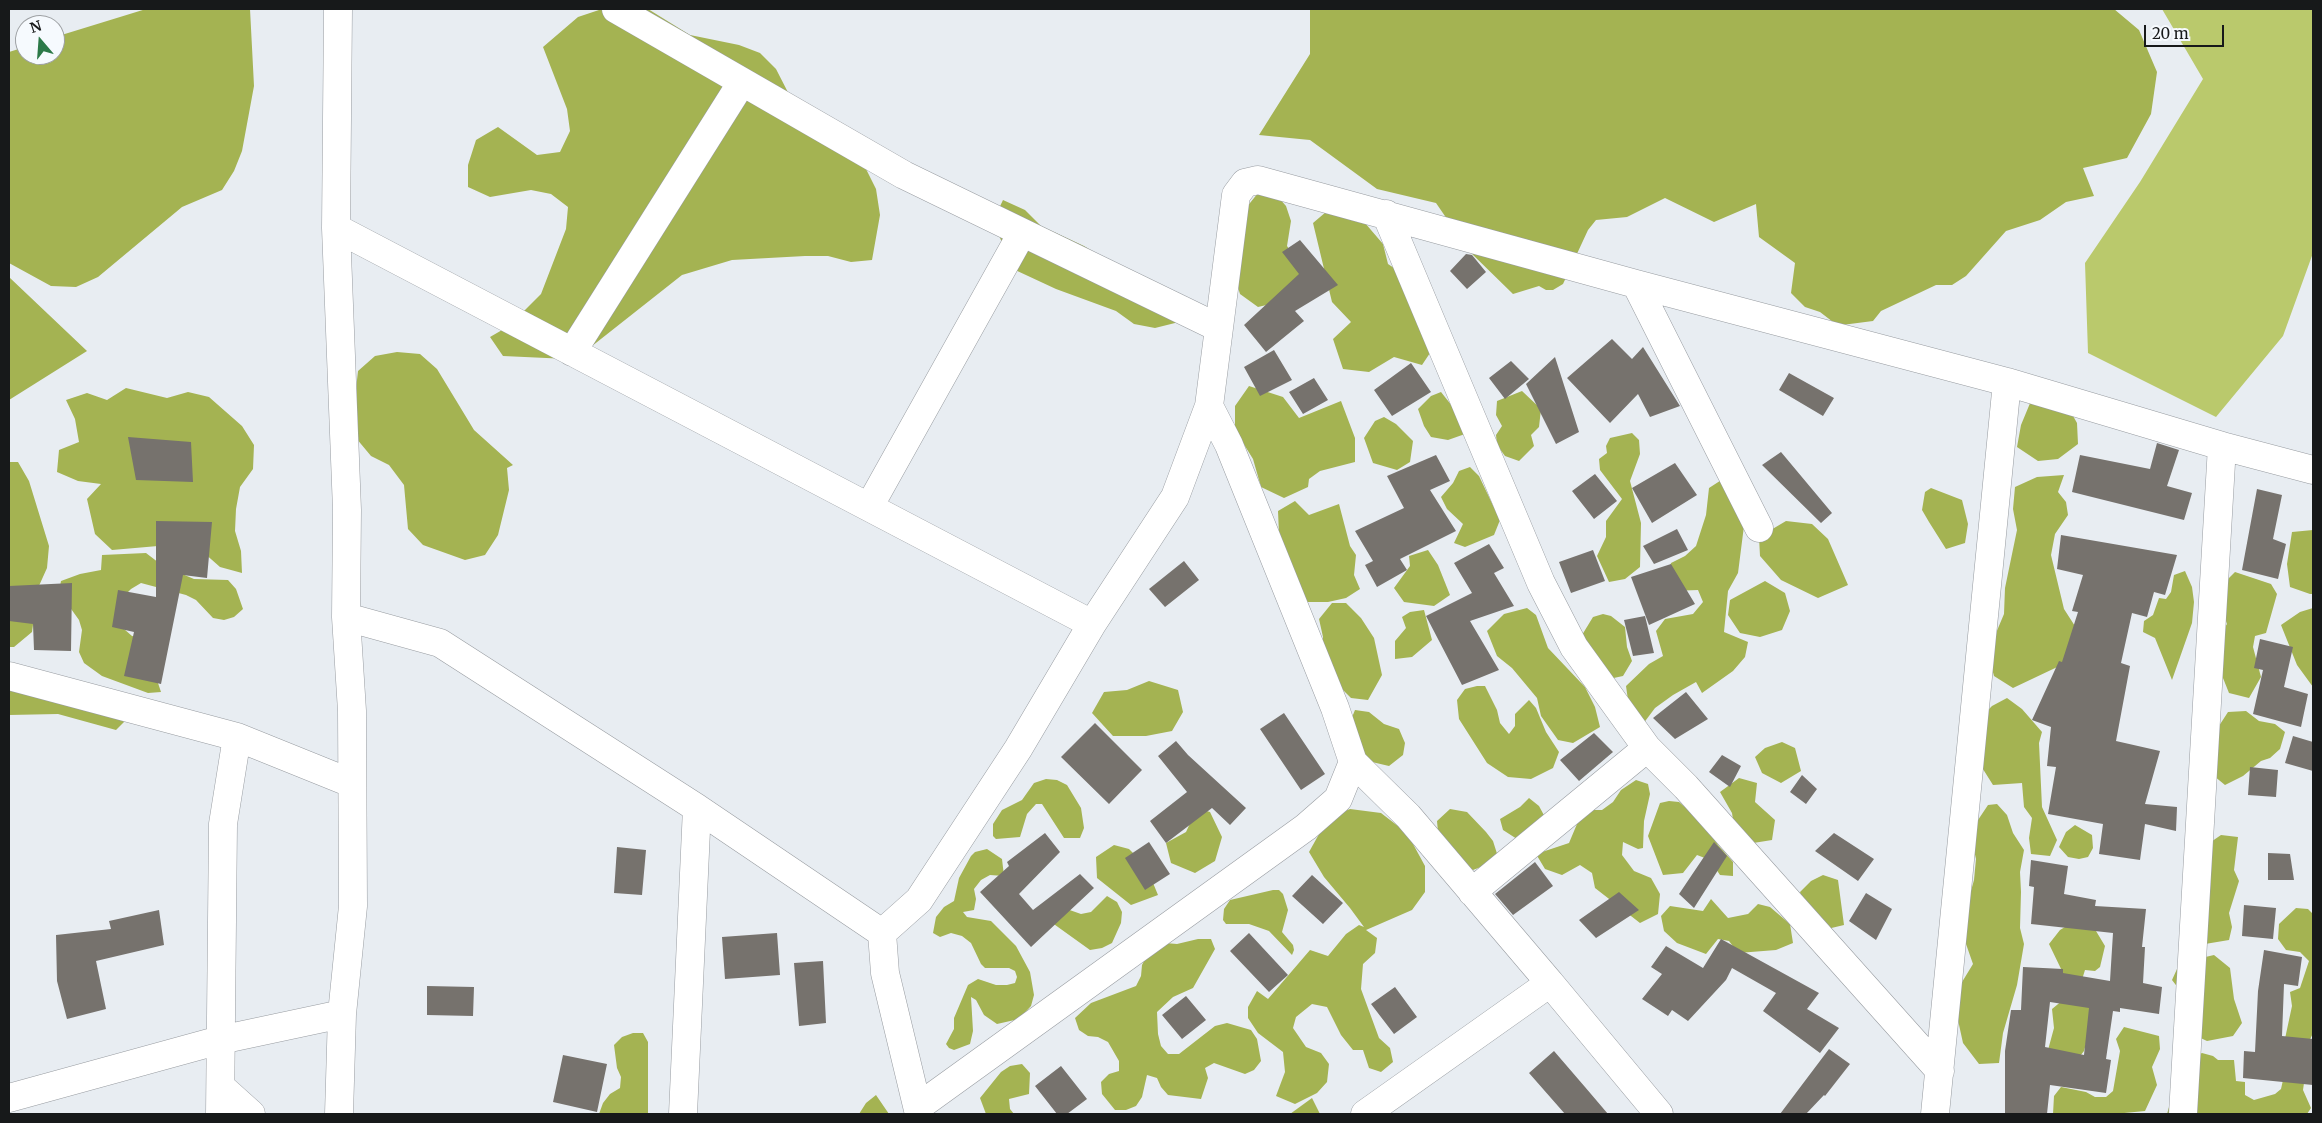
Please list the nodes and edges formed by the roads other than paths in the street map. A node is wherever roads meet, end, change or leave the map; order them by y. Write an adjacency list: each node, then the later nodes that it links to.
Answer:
1 (338, 9): 5 (street)
2 (616, 9): 3 (street)
3 (742, 82): 6 (street); 9 (street)
4 (1386, 214): 7 (street); 8 (street); 20 (street)
5 (336, 228): 9 (street); 16 (street)
6 (1022, 232): 8 (street); 14 (street)
7 (1636, 284): 10 (street); 15 (street)
8 (1219, 328): 11 (street)
9 (572, 352): 14 (street)
10 (2007, 382): 12 (street); 29 (street)
11 (1209, 406): 17 (street); 21 (street)
12 (2222, 446): 13 (street); 40 (street)
13 (2313, 470)
14 (869, 507): 17 (street)
15 (1759, 528)
16 (346, 617): 22 (street); 23 (street)
17 (1092, 624): 25 (street)
18 (9, 676): 19 (street)
19 (237, 737): 22 (street); 28 (street)
20 (1647, 748): 24 (street); 29 (street)
21 (1353, 762): 24 (street); 32 (street)
22 (352, 782): 27 (street)
23 (697, 808): 25 (street); 36 (street)
24 (1472, 892): 26 (street)
25 (882, 933): 32 (street)
26 (1550, 983): 37 (street); 38 (street)
27 (342, 1014): 28 (street); 35 (street)
28 (220, 1040): 30 (street); 31 (street)
29 (1940, 1070): 39 (street)
30 (221, 1087): 33 (street); 34 (street)
31 (9, 1098)
32 (918, 1111)
33 (220, 1114)
34 (251, 1114)
35 (339, 1114)
36 (683, 1114)
37 (1365, 1114)
38 (1660, 1114)
39 (1935, 1114)
40 (2183, 1114)

